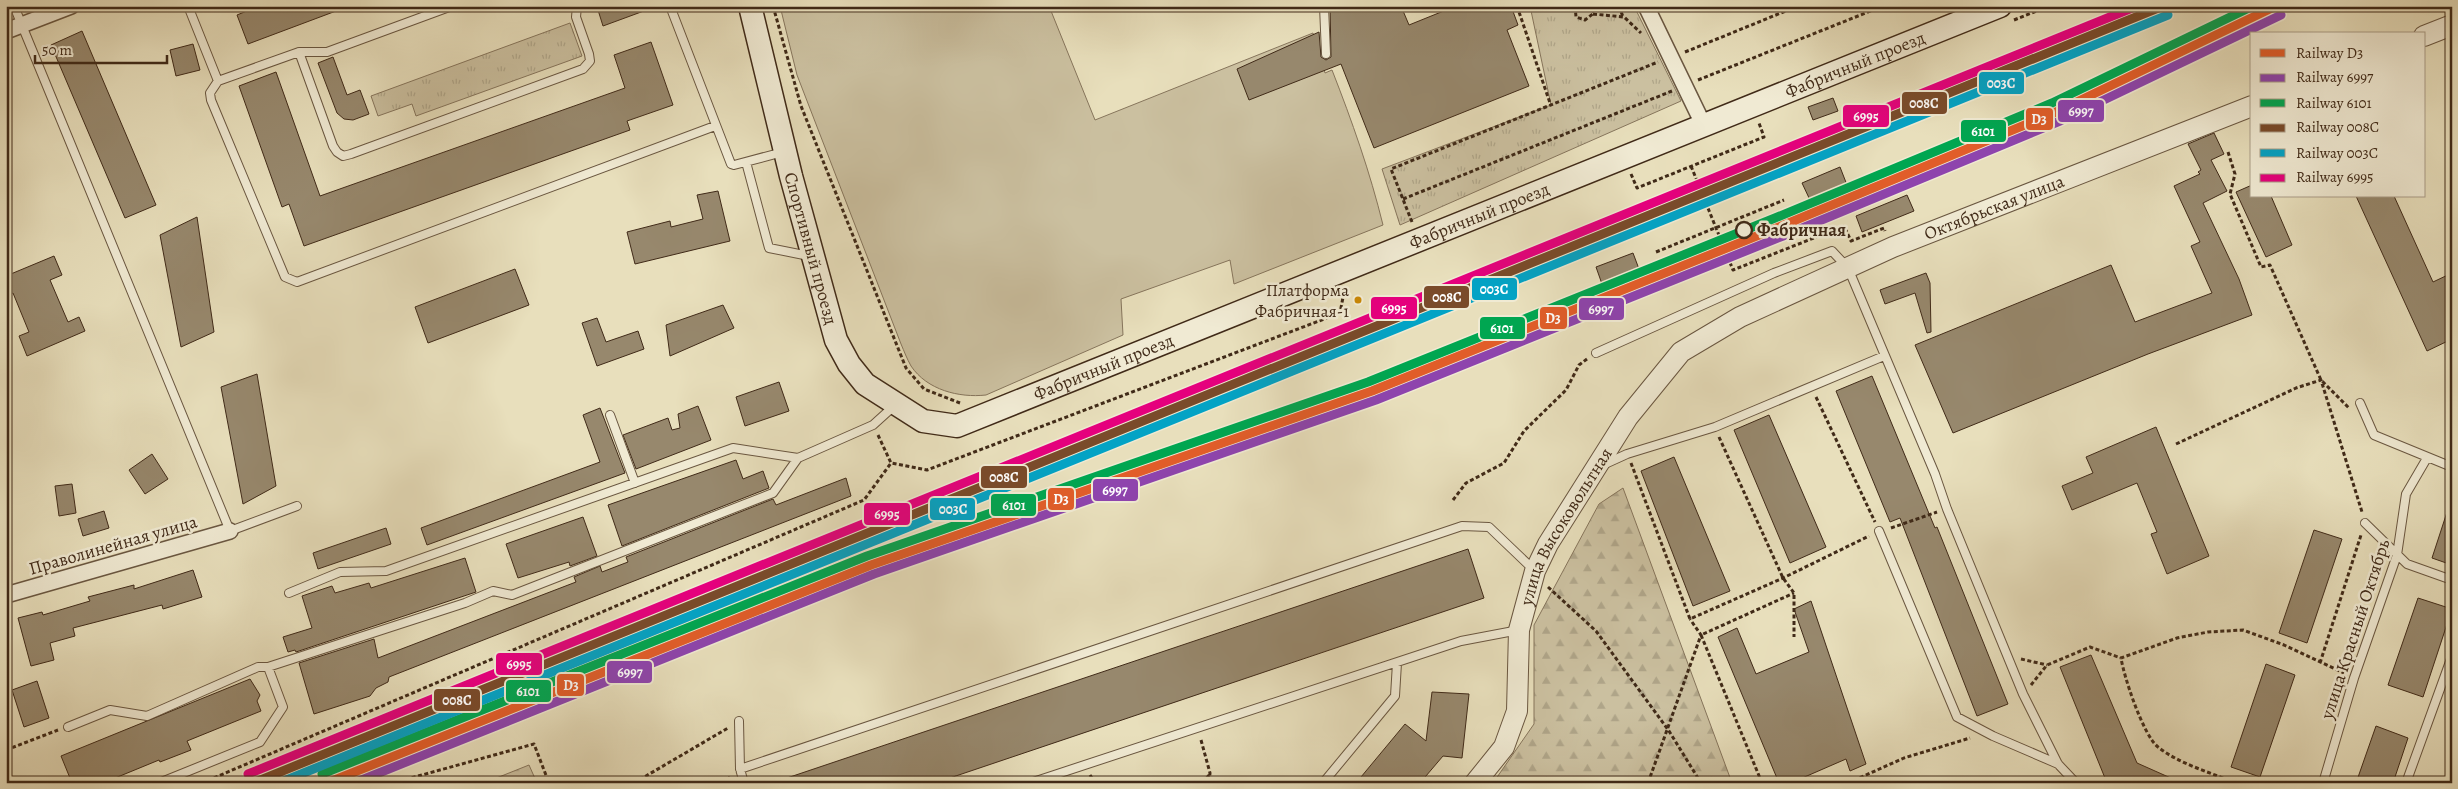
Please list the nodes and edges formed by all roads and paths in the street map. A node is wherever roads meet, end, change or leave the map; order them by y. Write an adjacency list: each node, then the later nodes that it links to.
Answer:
1 (14, 6): 20 (lane)
2 (71, 6): 20 (street)
3 (188, 6): 28 (lane)
4 (452, 6): 25 (lane)
5 (577, 6): 25 (lane)
6 (670, 6): 33 (lane)
7 (750, 6): 35 (main road, Спортивный проезд)
8 (773, 6): 54 (path)
9 (1324, 6): 26 (lane)
10 (1517, 6): 30 (path)
11 (1575, 6): 18 (path)
12 (1592, 6): 18 (path)
13 (1619, 6): 19 (path)
14 (1646, 6): 27 (street)
15 (1798, 6): 27 (path)
16 (1884, 6): 29 (path)
17 (2000, 6): 34 (main road, Фабричный проезд)
18 (1593, 14): 19 (path)
19 (1623, 17): 23 (path)
20 (22, 24): 22 (street); 74 (lane)
21 (2452, 25): 24 (street)
22 (6, 31)
23 (1648, 35)
24 (2426, 35)
25 (299, 52): 28 (lane)
26 (1326, 54)
27 (1672, 57): 29 (street); 30 (path)
28 (218, 81): 33 (lane)
29 (1686, 86): 34 (street); 40 (path)
30 (1551, 106): 40 (path)
31 (2250, 107): 44 (street, Октябрьская улица)
32 (1758, 123): 38 (path)
33 (715, 126): 37 (lane)
34 (1704, 126): 47 (main road, Фабричный проезд)
35 (785, 152): 37 (lane); 46 (main road, Спортивный проезд)
36 (2228, 152): 52 (path)
37 (746, 162): 46 (lane)
38 (1691, 166): 39 (path); 42 (path)
39 (1637, 188)
40 (1403, 199): 43 (path)
41 (1784, 200): 42 (path)
42 (1716, 228): 44 (path); 45 (path)
43 (1416, 230)
44 (1892, 247): 48 (street, Октябрьская улица)
45 (1656, 252)
46 (813, 257): 56 (main road, Спортивный проезд)
47 (1351, 267): 59 (main road, Фабричный проезд); 66 (path)
48 (1848, 268): 49 (street, Октябрьская улица); 50 (lane); 51 (lane)
49 (1740, 317): 68 (street, улица Высоковольтная)
50 (1596, 352): 70 (path)
51 (1884, 356): 53 (lane); 72 (lane)
52 (2321, 380): 61 (path); 62 (path); 73 (path)
53 (1811, 387): 60 (lane); 75 (path)
54 (959, 403)
55 (2360, 403): 61 (lane)
56 (895, 405): 58 (lane); 59 (main road, Спортивный проезд)
57 (610, 415): 69 (lane)
58 (873, 425): 64 (lane); 66 (path)
59 (957, 426)
60 (1715, 427): 63 (lane); 77 (path)
61 (2374, 435): 65 (lane)
62 (2176, 444)
63 (1627, 454): 68 (lane); 84 (path)
64 (798, 458): 69 (lane); 94 (lane)
65 (2427, 458): 67 (lane); 76 (lane, улица Красный Октябрь)
66 (891, 463): 107 (path)
67 (2452, 467)
68 (1594, 469): 78 (street, улица Высоковольтная)
69 (635, 483): 80 (lane)
70 (1453, 500)
71 (296, 506): 74 (lane)
72 (1947, 509): 75 (path); 88 (lane)
73 (2365, 523): 76 (lane); 92 (path)
74 (230, 531): 83 (street, Праволинейная улица)
75 (1879, 531): 77 (path); 101 (lane)
76 (2397, 555): 79 (lane); 95 (lane, улица Красный Октябрь)
77 (1783, 578): 82 (path); 84 (path)
78 (1544, 579): 81 (path); 85 (street, улица Высоковольтная); 100 (path); 104 (lane)
79 (2452, 580)
80 (289, 593)
81 (1544, 593)
82 (1794, 594): 86 (path); 87 (path)
83 (6, 596)
84 (1690, 619): 86 (path)
85 (1519, 630): 91 (lane); 116 (street, улица Высоковольтная)
86 (1702, 635): 100 (path); 119 (path)
87 (1794, 637)
88 (2009, 656): 93 (path); 96 (lane)
89 (2452, 656): 124 (lane)
90 (2121, 658): 92 (path); 93 (path); 122 (path)
91 (1397, 664): 99 (lane); 115 (lane)
92 (2320, 664): 95 (path)
93 (2047, 665): 96 (path)
94 (268, 667): 98 (lane); 106 (lane)
95 (2354, 678): 123 (lane, улица Красный Октябрь)
96 (2023, 694): 103 (lane)
97 (739, 722): 104 (lane); 110 (path)
98 (68, 727): 102 (path)
99 (1198, 727): 105 (path); 112 (lane)
100 (1669, 731): 117 (path); 118 (path)
101 (1988, 732): 103 (lane); 120 (path)
102 (6, 750)
103 (2058, 764): 121 (lane)
104 (740, 769): 111 (lane)
105 (1210, 773): 113 (path); 114 (path)
106 (159, 783)
107 (202, 783)
108 (393, 783): 109 (path)
109 (549, 783)
110 (634, 783)
111 (744, 783)
112 (1030, 783)
113 (1202, 783)
114 (1209, 783)
115 (1323, 783)
116 (1476, 783)
117 (1648, 783)
118 (1701, 783)
119 (1762, 783)
120 (1848, 783)
121 (2076, 783)
122 (2235, 783)
123 (2323, 783)
124 (2406, 783)

